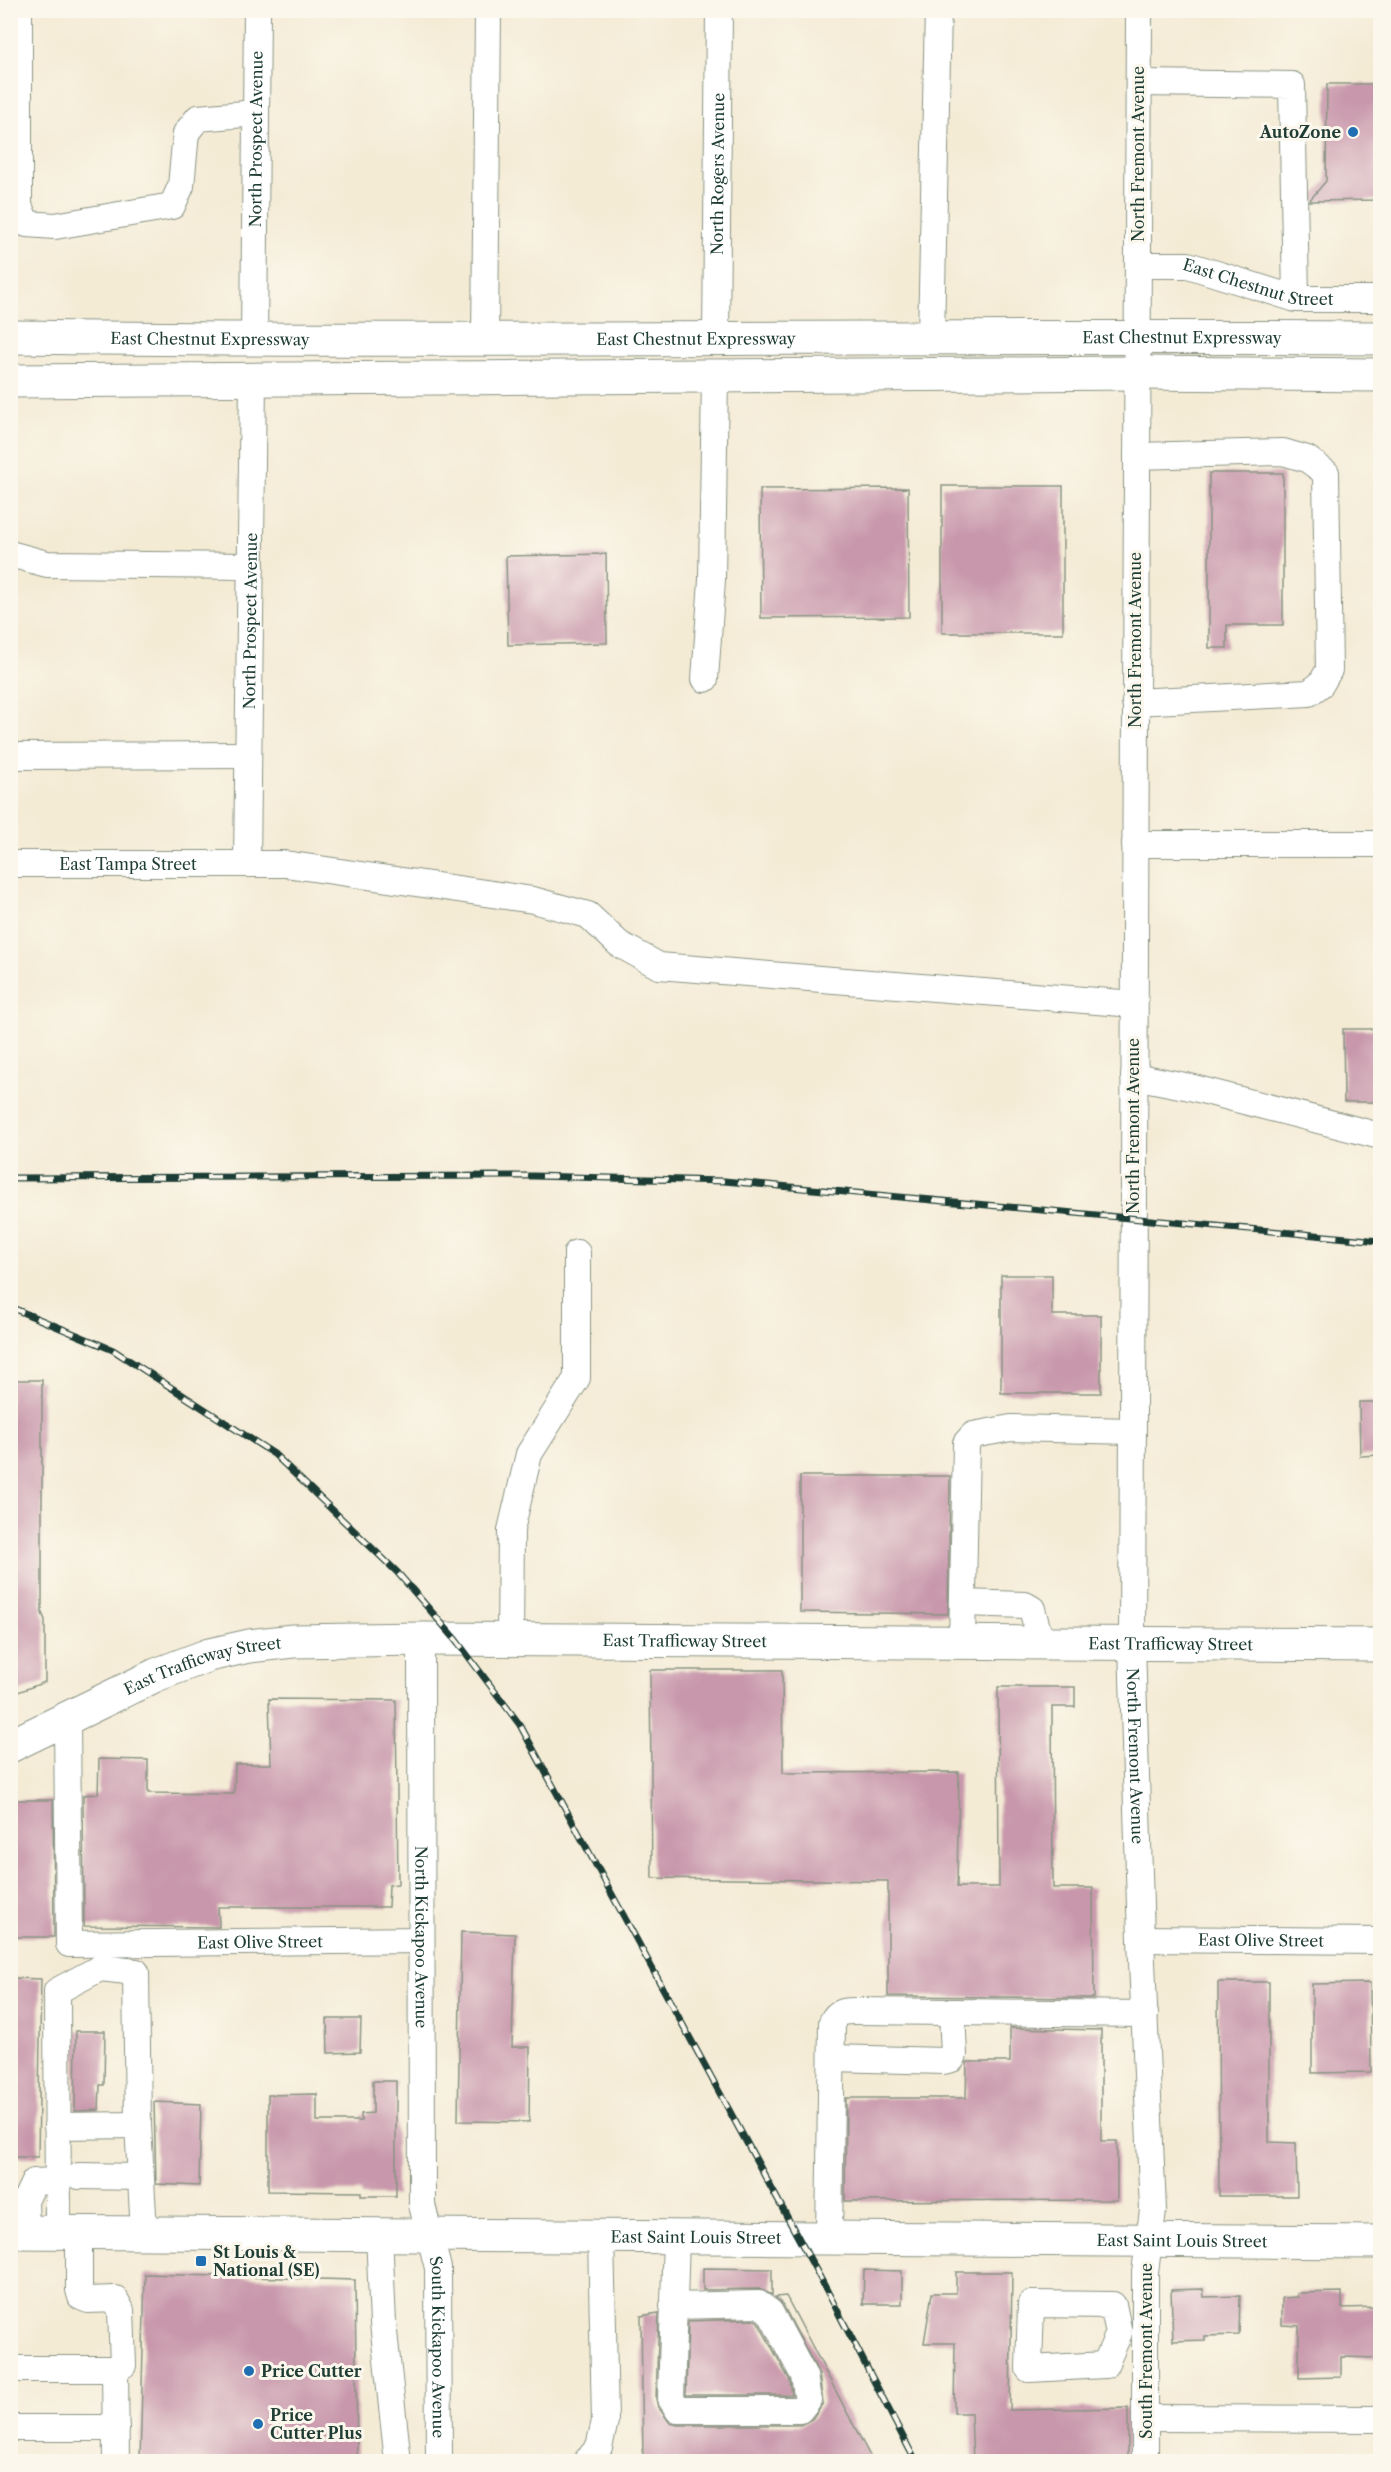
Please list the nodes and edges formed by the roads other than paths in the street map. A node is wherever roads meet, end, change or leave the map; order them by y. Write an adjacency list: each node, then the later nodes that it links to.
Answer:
1 (19, 10): 8 (street)
2 (257, 10): 9 (street, North Prospect Avenue)
3 (488, 10): 20 (street)
4 (719, 10): 18 (street, North Rogers Avenue)
5 (938, 10): 16 (street)
6 (1139, 10): 7 (street, North Fremont Avenue)
7 (1139, 83): 11 (street, North Fremont Avenue); 12 (street)
8 (15, 89): 10 (street)
9 (256, 114): 10 (street); 19 (street, North Prospect Avenue)
10 (19, 224)
11 (1138, 265): 12 (street, East Chestnut Street); 14 (street, North Fremont Avenue)
12 (1296, 299): 13 (street, East Chestnut Street)
13 (1380, 299)
14 (1137, 336): 16 (main road, East Chestnut Expressway); 17 (main road, East Chestnut Expressway); 21 (street, North Fremont Avenue)
15 (10, 337): 19 (main road, East Chestnut Expressway)
16 (931, 337): 18 (main road, East Chestnut Expressway)
17 (1380, 338)
18 (716, 339): 20 (main road, East Chestnut Expressway)
19 (254, 340): 20 (main road, East Chestnut Expressway)
20 (485, 340)
21 (1138, 373): 22 (main road); 23 (main road); 26 (street, North Fremont Avenue)
22 (1380, 375)
23 (715, 376): 24 (main road); 29 (street)
24 (253, 380): 25 (main road); 28 (street, North Prospect Avenue)
25 (10, 381)
26 (1137, 456): 30 (street, North Fremont Avenue); 30 (street)
27 (10, 554): 28 (street)
28 (251, 566): 31 (street, North Prospect Avenue)
29 (705, 679)
30 (1135, 702): 33 (street, North Fremont Avenue)
31 (248, 755): 32 (street); 35 (street, North Prospect Avenue)
32 (10, 756)
33 (1135, 844): 34 (street); 37 (street, North Fremont Avenue)
34 (1380, 844)
35 (247, 863): 36 (street, East Tampa Street); 37 (street, East Tampa Street)
36 (10, 864)
37 (1134, 1004): 38 (street, North Fremont Avenue)
38 (1134, 1076): 39 (street); 41 (street, North Fremont Avenue)
39 (1380, 1136)
40 (576, 1253): 44 (street)
41 (1132, 1431): 42 (street); 47 (street, North Fremont Avenue)
42 (963, 1603): 45 (street); 46 (street)
43 (421, 1639): 44 (main road, East Trafficway Street); 49 (main road, East Trafficway Street); 51 (street, North Kickapoo Avenue)
44 (510, 1640): 45 (main road, East Trafficway Street)
45 (962, 1643): 46 (main road, East Trafficway Street)
46 (1041, 1643): 47 (main road, East Trafficway Street)
47 (1132, 1644): 48 (main road, East Trafficway Street); 52 (street, North Fremont Avenue)
48 (1380, 1645)
49 (67, 1719): 50 (main road, East Trafficway Street); 54 (street)
50 (10, 1746)
51 (420, 1940): 54 (street, East Olive Street); 66 (street, North Kickapoo Avenue)
52 (1141, 1940): 53 (street, East Olive Street); 56 (street, North Fremont Avenue)
53 (1380, 1941)
54 (99, 1956): 58 (street); 59 (street)
55 (952, 2012): 56 (street); 57 (street); 57 (street)
56 (1145, 2014): 70 (street, North Fremont Avenue)
57 (832, 2058): 69 (street)
58 (138, 2125): 59 (street); 60 (street)
59 (57, 2126): 61 (street)
60 (140, 2177): 61 (street); 64 (street)
61 (68, 2178): 62 (street); 63 (street)
62 (18, 2232): 63 (main road, East Saint Louis Street)
63 (68, 2232): 64 (main road, East Saint Louis Street); 76 (street)
64 (144, 2233): 65 (main road, East Saint Louis Street)
65 (379, 2234): 66 (main road, East Saint Louis Street); 82 (street)
66 (430, 2234): 67 (main road, East Saint Louis Street); 83 (street, South Kickapoo Avenue)
67 (601, 2236): 68 (main road, East Saint Louis Street); 84 (street)
68 (676, 2237): 69 (main road, East Saint Louis Street); 72 (street)
69 (829, 2239): 70 (main road, East Saint Louis Street)
70 (1148, 2241): 71 (main road, East Saint Louis Street); 73 (street, South Fremont Avenue)
71 (1380, 2242)
72 (673, 2306): 72 (street)
73 (1145, 2330): 74 (street); 77 (street, South Fremont Avenue)
74 (1119, 2333)
75 (10, 2369): 76 (street)
76 (115, 2369): 80 (street)
77 (1145, 2418): 78 (street); 85 (street, South Fremont Avenue)
78 (1380, 2419)
79 (10, 2428): 80 (street)
80 (116, 2428): 81 (street)
81 (116, 2462)
82 (398, 2462)
83 (439, 2462)
84 (586, 2462)
85 (1145, 2462)

